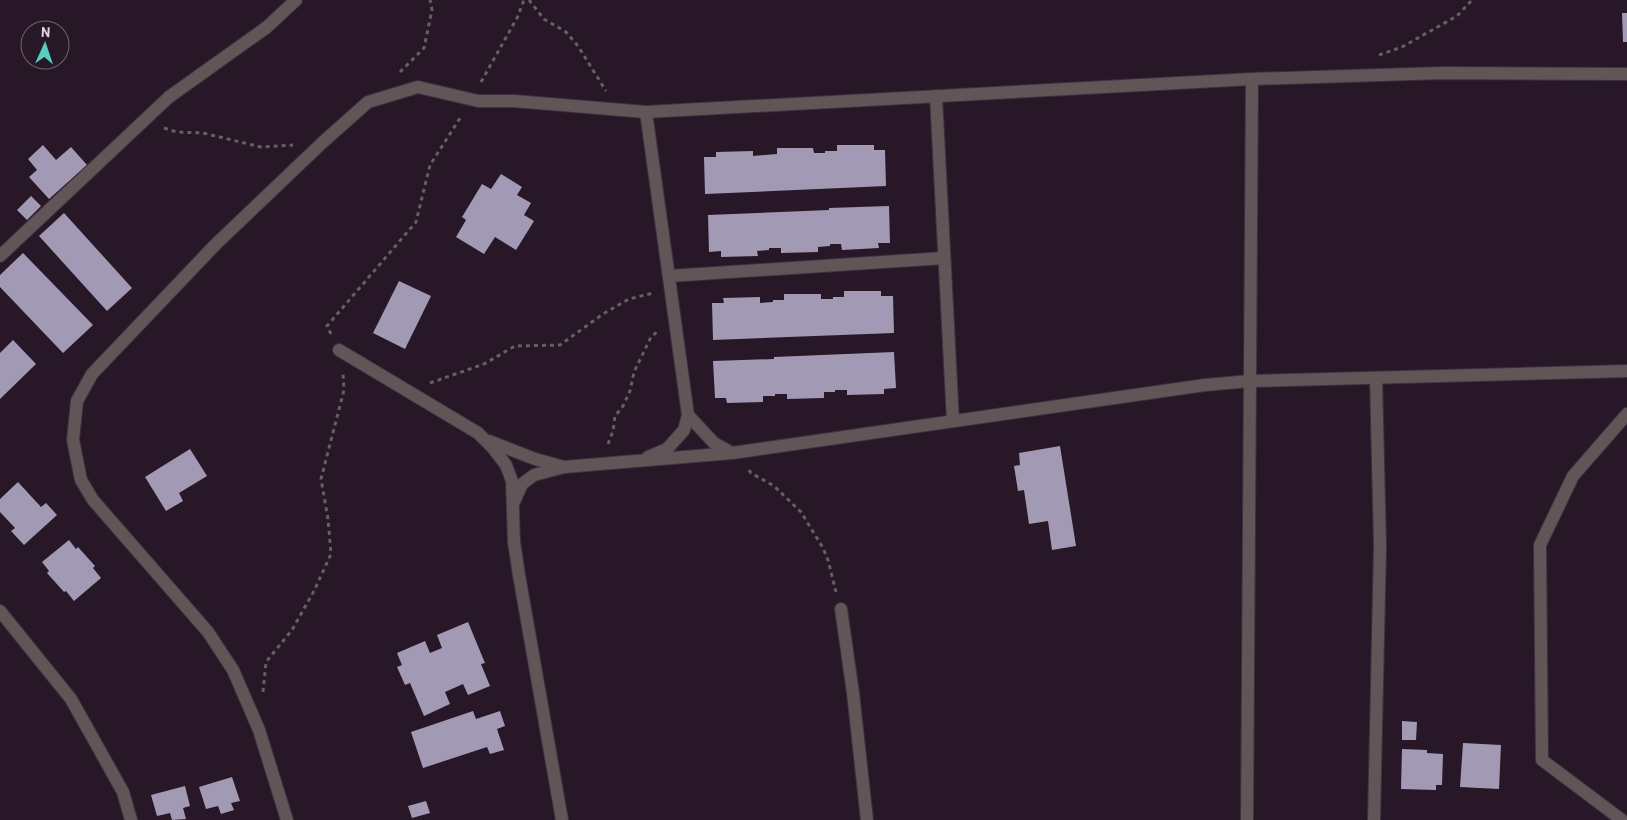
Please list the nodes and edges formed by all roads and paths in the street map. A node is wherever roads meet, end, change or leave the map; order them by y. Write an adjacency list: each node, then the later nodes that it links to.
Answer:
1 (296, 0): 16 (street)
2 (430, 0): 8 (path)
3 (524, 0): 11 (path)
4 (529, 0): 12 (path)
5 (1472, 0): 6 (path)
6 (1373, 57)
7 (1627, 74): 9 (street)
8 (396, 75)
9 (1252, 79): 10 (street); 23 (street)
10 (936, 96): 13 (street); 17 (street)
11 (471, 100): 12 (street); 15 (street); 20 (path)
12 (618, 110): 13 (street)
13 (646, 112): 18 (street)
14 (158, 126): 15 (path)
15 (323, 142): 36 (street)
16 (0, 256)
17 (944, 258): 18 (street); 27 (street)
18 (669, 276): 19 (street); 24 (path)
19 (674, 317): 25 (street); 31 (path)
20 (338, 350): 24 (street); 36 (path)
21 (1627, 371): 22 (street)
22 (1376, 378): 23 (street); 42 (street)
23 (1250, 381): 27 (street); 41 (street)
24 (402, 388): 28 (street)
25 (688, 414): 29 (street); 30 (street)
26 (1627, 414): 43 (street)
27 (953, 421): 29 (street)
28 (484, 439): 32 (street); 33 (street)
29 (732, 453): 30 (street); 34 (path)
30 (637, 462): 31 (street)
31 (593, 465): 32 (street)
32 (564, 467): 33 (street)
33 (513, 504): 39 (street)
34 (841, 609): 40 (street)
35 (0, 611): 37 (street)
36 (260, 730): 38 (street)
37 (131, 820)
38 (287, 820)
39 (562, 820)
40 (867, 820)
41 (1247, 820)
42 (1374, 820)
43 (1622, 820)

